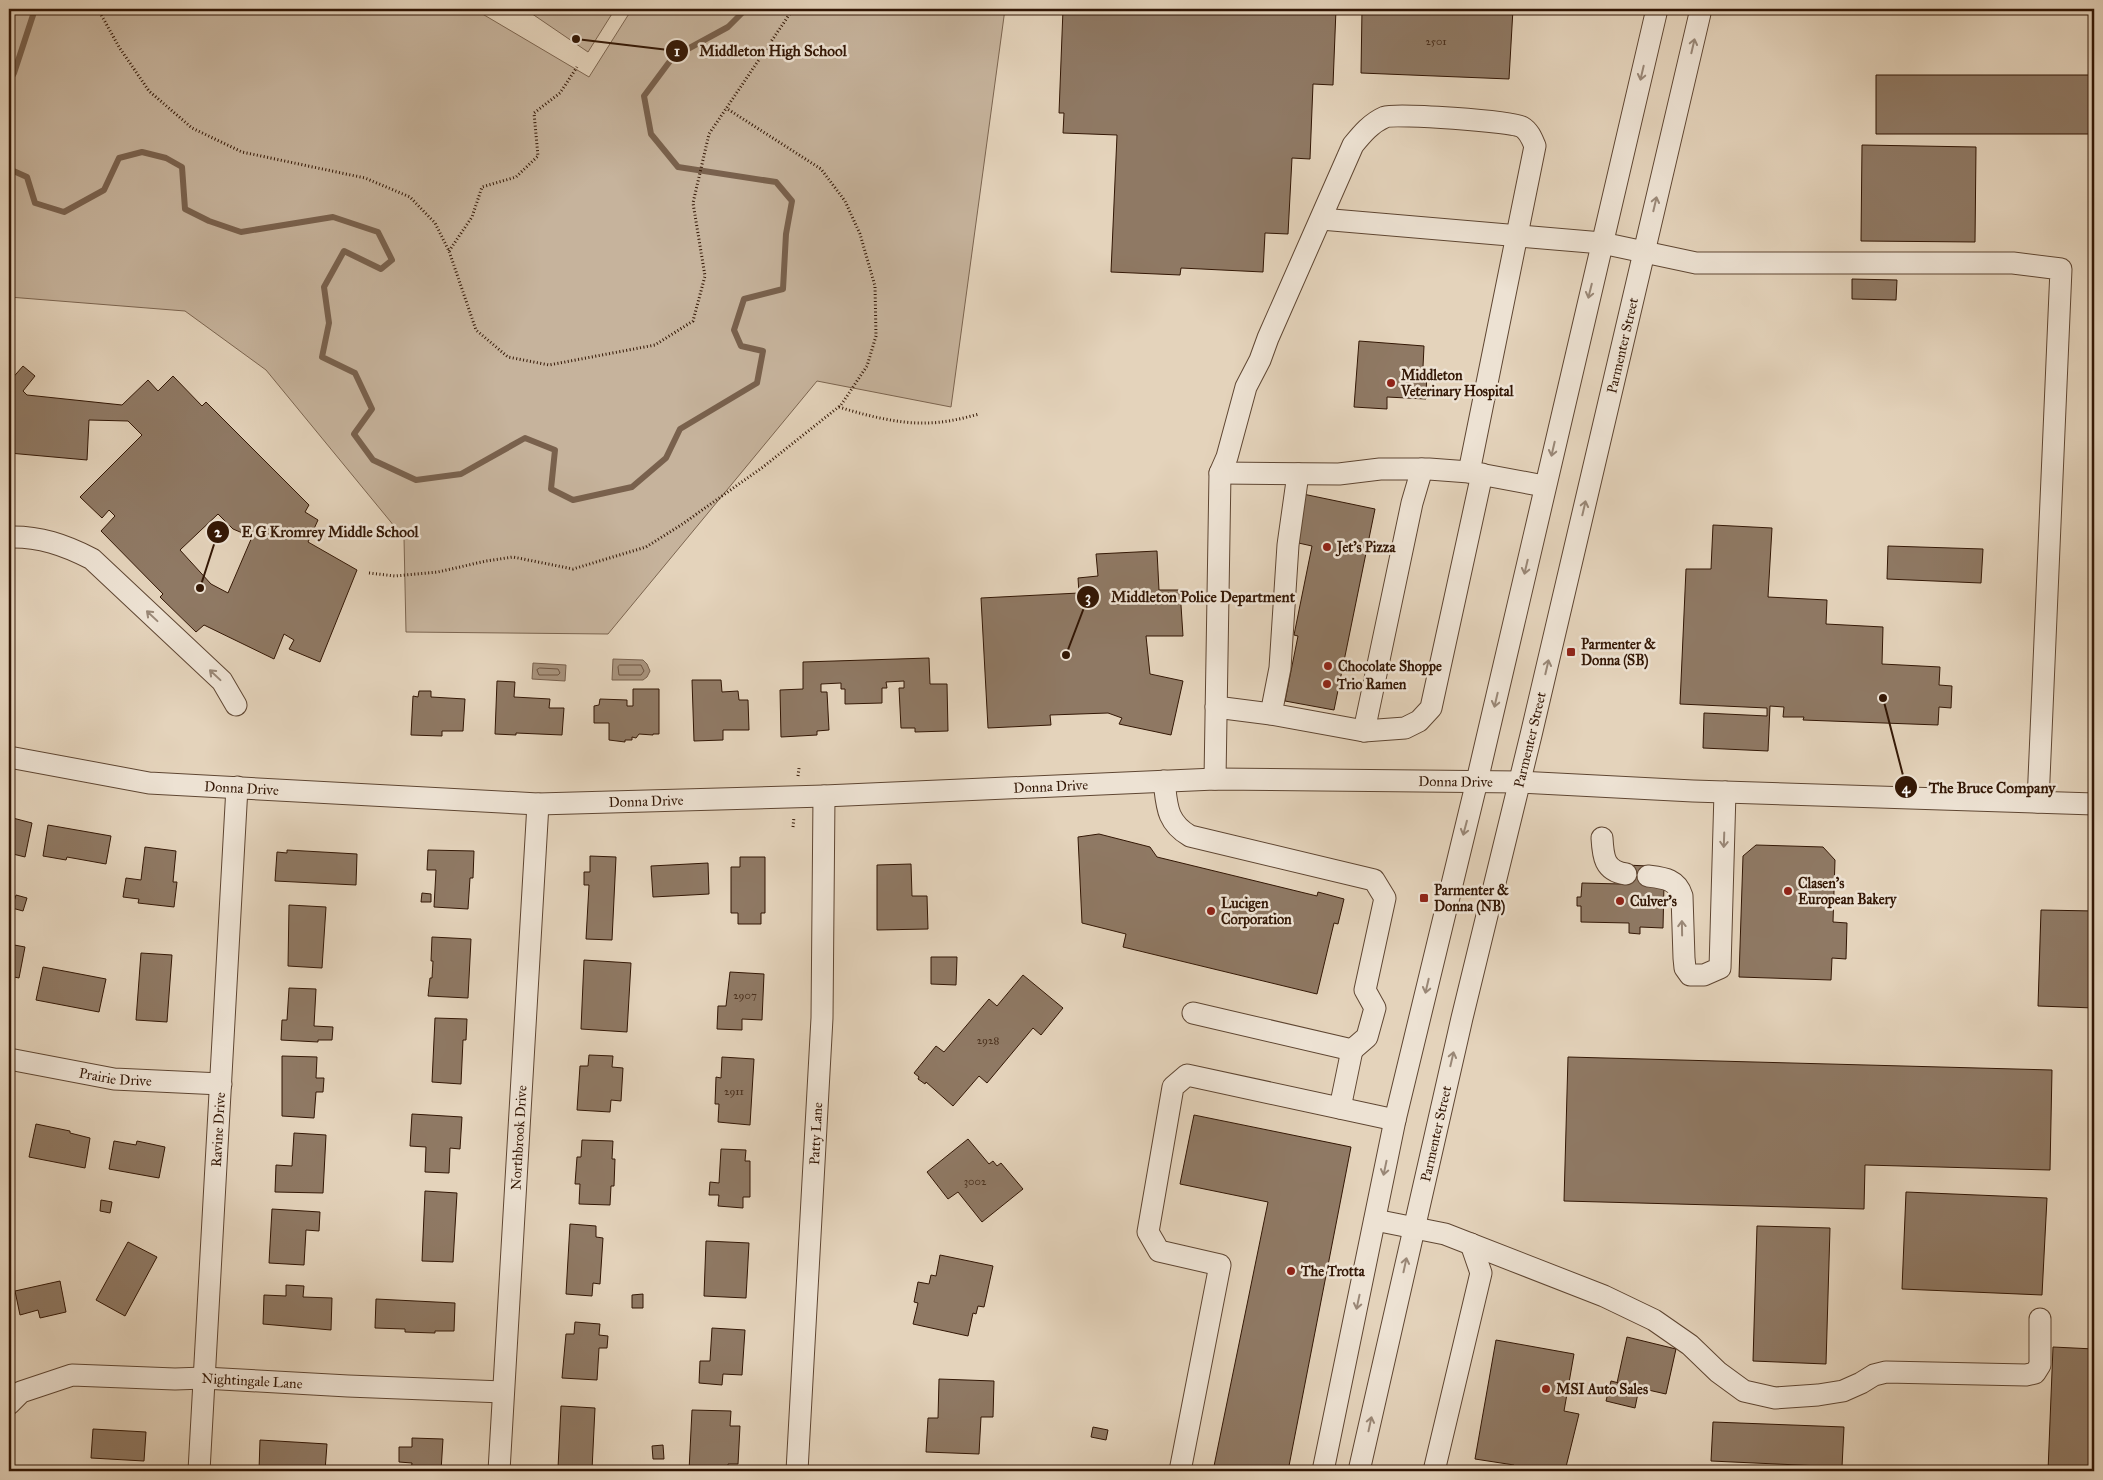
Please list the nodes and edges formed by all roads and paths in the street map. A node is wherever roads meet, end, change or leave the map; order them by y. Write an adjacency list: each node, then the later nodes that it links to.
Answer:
1 (98, 9): 10 (path)
2 (793, 9): 6 (path)
3 (1657, 9): 9 (street, one-way to 9)
4 (1701, 9): 11 (street, Parmenter Street, one-way to 4)
5 (577, 67): 10 (path)
6 (726, 108): 10 (path); 12 (path)
7 (1321, 219): 8 (street); 8 (street); 16 (street)
8 (1517, 236): 9 (street); 15 (street)
9 (1602, 243): 11 (street); 18 (street, one-way to 18)
10 (449, 251)
11 (1644, 251): 29 (street, Parmenter Street, one-way to 11); 33 (street)
12 (838, 407): 13 (path); 20 (path)
13 (979, 414)
14 (1422, 469): 15 (street); 17 (street); 24 (street)
15 (1476, 473): 18 (street); 24 (street)
16 (1220, 474): 17 (street); 22 (street)
17 (1298, 474): 23 (street)
18 (1544, 486): 28 (street, one-way to 28)
19 (9, 537): 21 (street, one-way to 19)
20 (369, 573)
21 (236, 705)
22 (1216, 707): 23 (street); 26 (street)
23 (1270, 714): 24 (street)
24 (1364, 732)
25 (9, 757): 30 (street, Donna Drive)
26 (1215, 778): 27 (street, Donna Drive); 28 (street, Donna Drive)
27 (1164, 781): 32 (street, Donna Drive); 40 (street)
28 (1477, 781): 29 (street, Donna Drive); 44 (street, one-way to 44)
29 (1520, 782): 31 (street, Donna Drive); 46 (street, Parmenter Street, one-way to 29)
30 (237, 787): 34 (street, Donna Drive); 42 (street, Ravine Drive)
31 (1725, 792): 33 (street, Donna Drive); 38 (street, one-way to 38)
32 (824, 796): 34 (street, Donna Drive); 54 (street, Patty Lane)
33 (2038, 802): 35 (street, Donna Drive)
34 (538, 804): 50 (street, Northbrook Drive)
35 (2094, 804)
36 (1602, 838): 37 (street)
37 (1626, 874)
38 (1648, 876)
39 (1192, 1013): 40 (street)
40 (1352, 1050): 43 (street)
41 (9, 1059): 42 (street, Prairie Drive)
42 (221, 1084): 49 (street, Ravine Drive)
43 (1340, 1108): 44 (street); 55 (street)
44 (1395, 1120): 45 (street, one-way to 45)
45 (1375, 1220): 46 (street); 56 (street, one-way to 56)
46 (1413, 1226): 47 (street); 57 (street, Parmenter Street, one-way to 46)
47 (1471, 1244): 48 (street); 58 (street)
48 (2040, 1319)
49 (204, 1378): 50 (street, Nightingale Lane); 51 (street, Nightingale Lane); 52 (street, Ravine Drive)
50 (503, 1392): 53 (street, Northbrook Drive)
51 (9, 1404)
52 (199, 1471)
53 (498, 1471)
54 (797, 1471)
55 (1180, 1471)
56 (1325, 1471)
57 (1359, 1471)
58 (1434, 1471)

